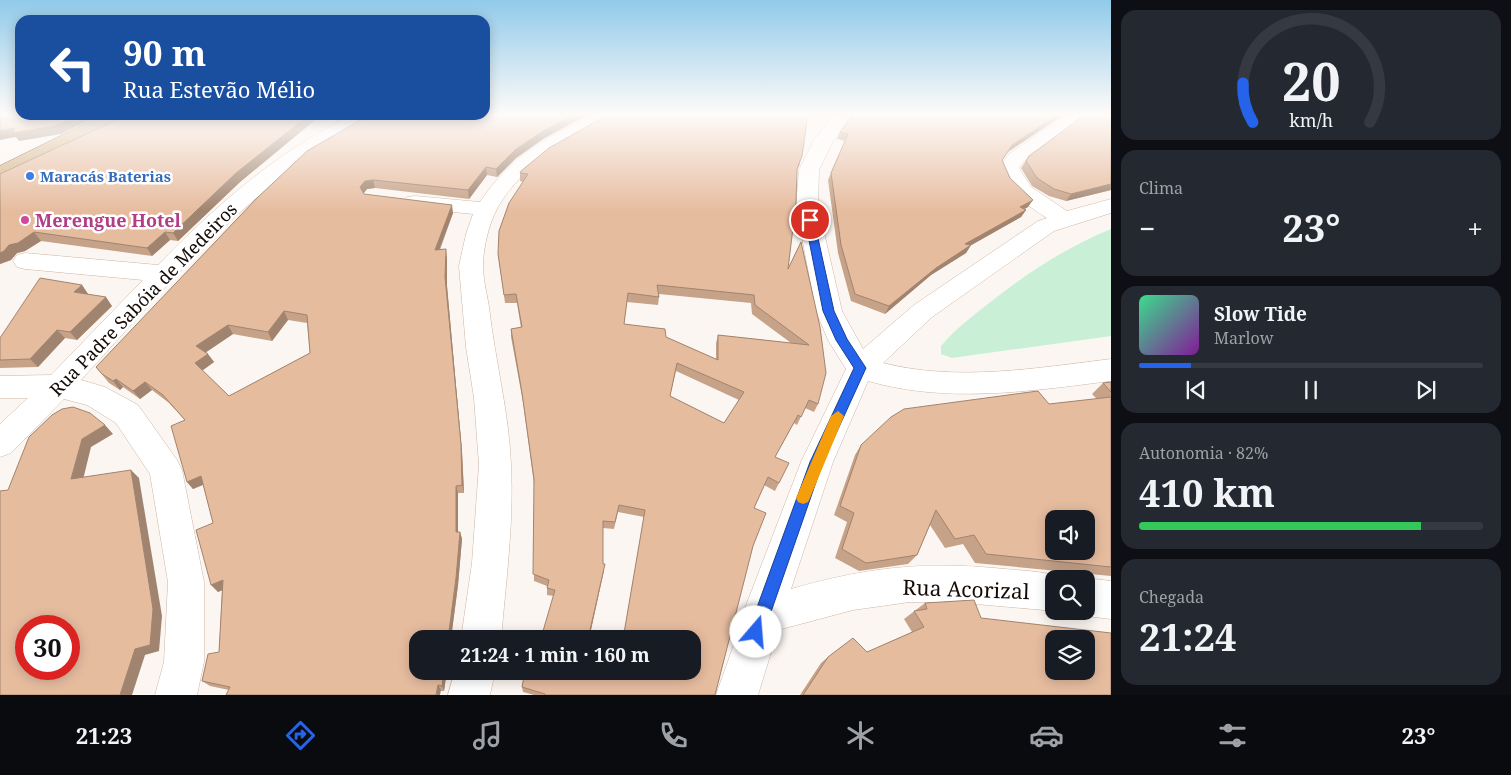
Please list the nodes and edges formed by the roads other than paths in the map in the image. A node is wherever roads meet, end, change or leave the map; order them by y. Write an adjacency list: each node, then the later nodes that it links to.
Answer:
1 (56, 146): 7 (main road)
2 (309, 146): 14 (street, Rua Padre Sabóia de Medeiros)
3 (547, 146): 11 (street)
4 (821, 146): 15 (street)
5 (1033, 146): 12 (street)
6 (0, 153): 7 (main road)
7 (41, 154): 8 (main road)
8 (0, 174)
9 (392, 199): 11 (street)
10 (1111, 206): 12 (street)
11 (486, 209): 24 (street)
12 (1064, 218): 15 (street)
13 (25, 260): 14 (street)
14 (164, 273): 17 (street, Rua Padre Sabóia de Medeiros)
15 (860, 368): 16 (street); 23 (street)
16 (1111, 370)
17 (59, 386): 18 (street); 19 (street, Rua Padre Sabóia de Medeiros); 26 (street)
18 (0, 387)
19 (0, 444)
20 (1045, 592): 23 (street, Rua Acorizal)
21 (1095, 598): 22 (street)
22 (1111, 600)
23 (761, 616): 28 (street)
24 (482, 630)
25 (473, 680): 27 (street)
26 (176, 695)
27 (469, 695)
28 (737, 695)

